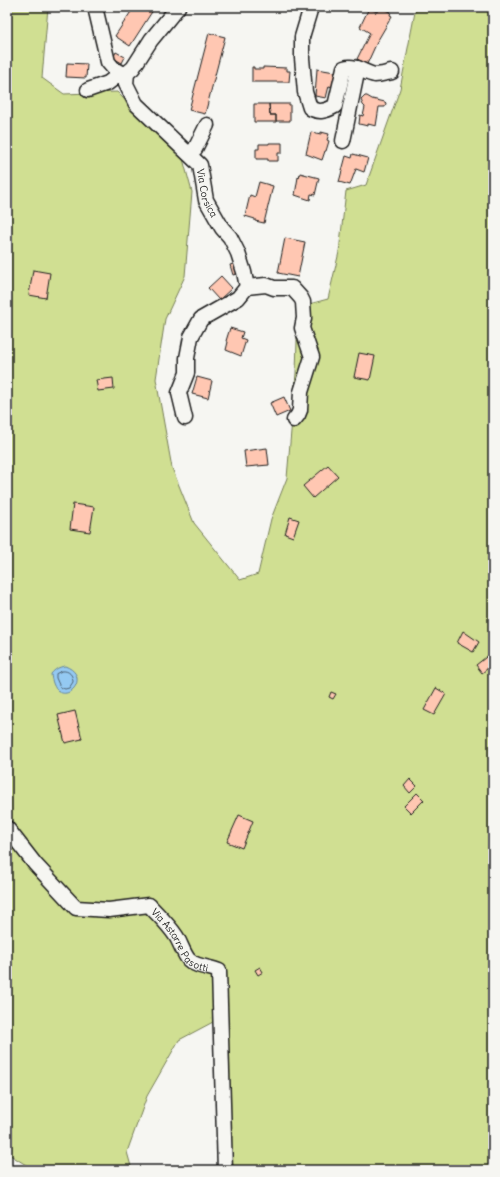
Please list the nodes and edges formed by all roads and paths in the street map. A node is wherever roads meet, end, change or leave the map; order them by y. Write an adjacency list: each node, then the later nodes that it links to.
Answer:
1 (97, 7): 6 (street)
2 (178, 7): 6 (street)
3 (311, 7): 4 (street)
4 (358, 68): 5 (street); 9 (street)
5 (392, 72)
6 (124, 73): 7 (street); 10 (street, Via Corsica)
7 (88, 90)
8 (207, 125): 10 (street)
9 (343, 141)
10 (188, 153): 11 (street, Via Corsica)
11 (247, 287): 12 (street); 13 (street)
12 (185, 418)
13 (294, 420)
14 (7, 828): 15 (street, Via Astorre Pasotti)
15 (225, 1170)

